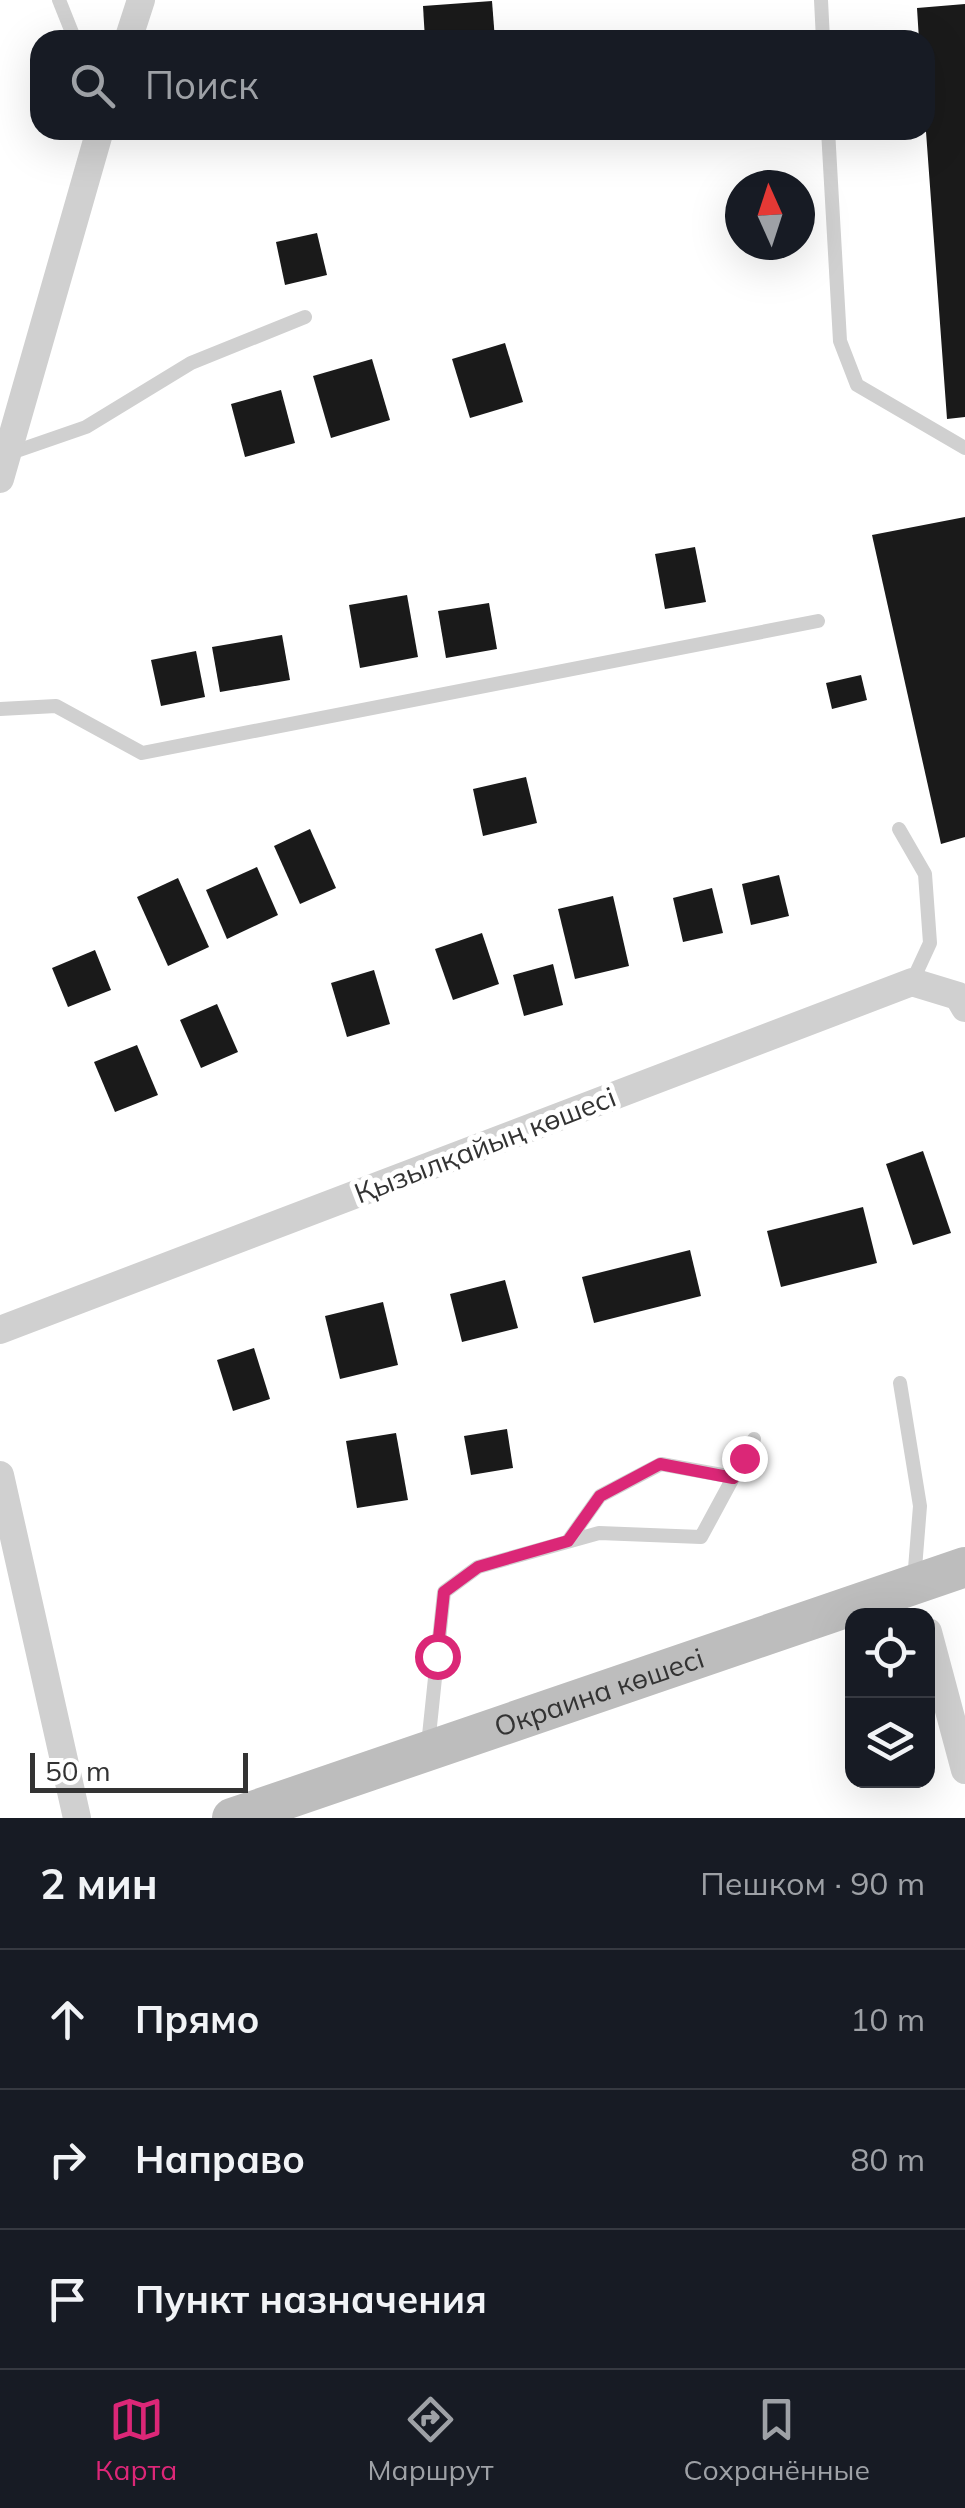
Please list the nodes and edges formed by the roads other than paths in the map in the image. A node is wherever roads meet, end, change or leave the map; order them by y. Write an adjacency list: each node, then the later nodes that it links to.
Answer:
1 (59, 0): 4 (lane)
2 (140, 0): 5 (street)
3 (821, 0): 6 (lane)
4 (71, 30)
5 (131, 30)
6 (823, 30)
7 (97, 140): 11 (street)
8 (829, 140): 10 (lane)
9 (304, 317): 11 (lane)
10 (965, 448)
11 (4, 467)
12 (818, 621): 13 (lane)
13 (0, 708)
14 (899, 829): 15 (lane)
15 (912, 982): 16 (street); 17 (street, Қызылқайың көшесі)
16 (965, 1008)
17 (0, 1330)
18 (900, 1384): 24 (lane)
19 (754, 1439): 21 (lane)
20 (0, 1475): 28 (street)
21 (733, 1478): 22 (lane); 22 (lane)
22 (568, 1541): 26 (lane)
23 (965, 1568): 24 (street, Окраина көшесі)
24 (918, 1600): 26 (street, Окраина көшесі)
25 (935, 1658): 27 (street)
26 (427, 1751): 29 (street, Окраина көшесі)
27 (965, 1770)
28 (77, 1818)
29 (232, 1818)

